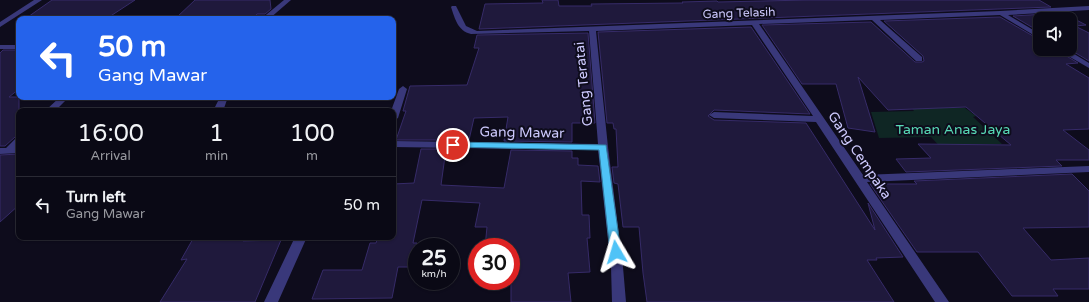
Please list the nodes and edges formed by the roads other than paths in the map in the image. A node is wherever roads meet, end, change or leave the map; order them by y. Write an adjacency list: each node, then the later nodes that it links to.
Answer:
1 (39, 0): 9 (street)
2 (288, 0): 6 (street)
3 (454, 7): 10 (street, Gang Telasih)
4 (1089, 8): 5 (street, Gang Telasih)
5 (1000, 13): 7 (street, Gang Telasih); 11 (street)
6 (269, 16)
7 (874, 18): 8 (street, Gang Telasih); 15 (street)
8 (755, 23): 10 (street, Gang Telasih); 22 (street, Gang Cempaka)
9 (0, 25)
10 (592, 29): 25 (street, Gang Teratai)
11 (1033, 33)
12 (0, 47): 13 (street)
13 (16, 47)
14 (1072, 56): 16 (street)
15 (919, 59)
16 (1089, 66)
17 (403, 88): 20 (street)
18 (62, 100): 19 (street)
19 (53, 108)
20 (396, 109)
21 (714, 115): 22 (street)
22 (820, 119): 29 (street, Gang Cempaka)
23 (16, 142): 27 (street)
24 (396, 144): 25 (street, Gang Mawar)
25 (603, 147): 32 (street, Gang Teratai)
26 (16, 150): 27 (street)
27 (4, 151)
28 (1089, 169): 29 (street)
29 (860, 179): 33 (street, Gang Cempaka)
30 (300, 240): 31 (street)
31 (270, 302)
32 (619, 302)
33 (942, 302)

